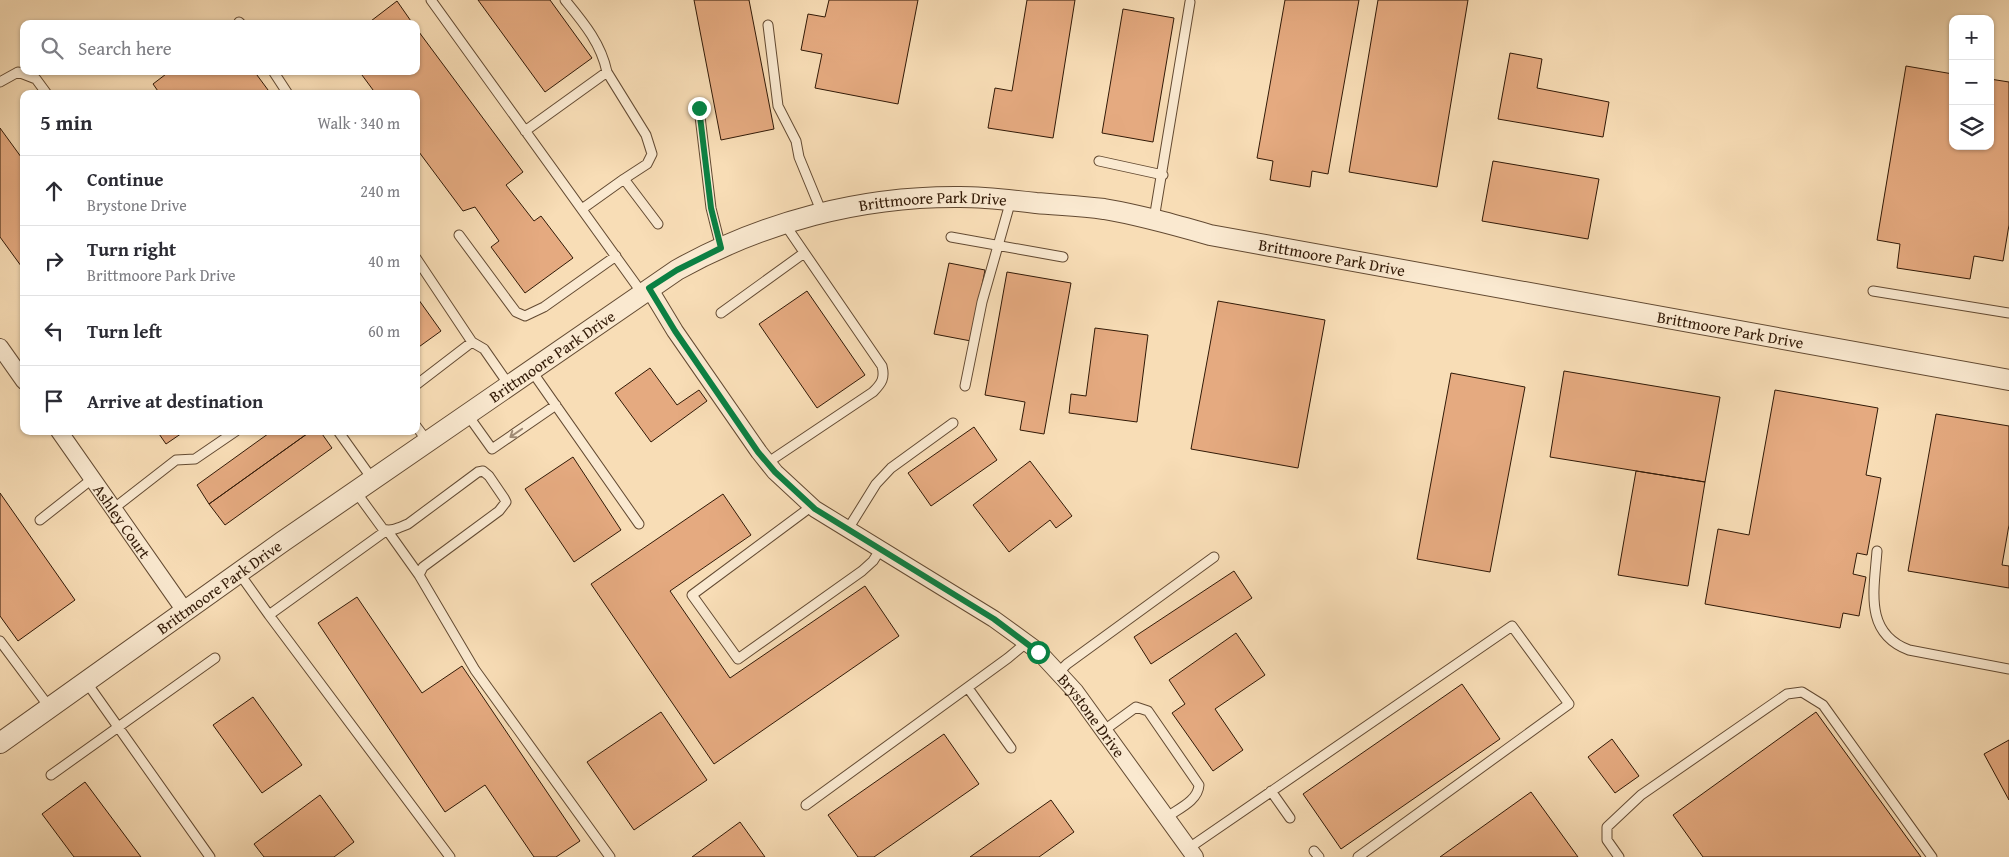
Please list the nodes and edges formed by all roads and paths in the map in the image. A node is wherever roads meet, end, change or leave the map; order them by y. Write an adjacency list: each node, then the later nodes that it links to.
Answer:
1 (430, 0): 13 (lane)
2 (565, 0): 5 (lane)
3 (1190, 2): 15 (lane)
4 (768, 25): 19 (lane)
5 (607, 72): 13 (lane); 16 (lane)
6 (20, 73): 9 (lane)
7 (26, 75): 10 (lane)
8 (276, 75): 11 (lane)
9 (0, 82)
10 (44, 90)
11 (285, 90)
12 (699, 108): 26 (lane)
13 (525, 131): 18 (lane)
14 (1099, 161): 15 (lane)
15 (1163, 175): 20 (lane)
16 (624, 179): 18 (lane); 22 (lane)
17 (1011, 200): 19 (street, Brittmoore Park Drive); 20 (street, Brittmoore Park Drive); 25 (lane)
18 (582, 209): 28 (lane)
19 (822, 213): 21 (street, Brittmoore Park Drive)
20 (1154, 219): 39 (street, Brittmoore Park Drive)
21 (784, 223): 26 (street, Brittmoore Park Drive); 27 (lane)
22 (658, 224)
23 (459, 235): 28 (lane)
24 (951, 237): 25 (lane)
25 (999, 245): 29 (lane); 42 (lane)
26 (721, 248): 31 (street, Brittmoore Park Drive)
27 (804, 254): 33 (lane); 50 (lane)
28 (616, 256): 31 (lane)
29 (1063, 257)
30 (420, 264): 35 (lane)
31 (646, 290): 37 (street, Brittmoore Park Drive); 50 (street, Brystone Drive)
32 (1873, 291): 34 (lane)
33 (721, 313)
34 (2009, 314)
35 (472, 342): 40 (lane); 41 (lane)
36 (0, 347): 38 (street)
37 (531, 370): 41 (street, Brittmoore Park Drive); 43 (lane)
38 (20, 371)
39 (2009, 380)
40 (420, 381)
41 (509, 385): 44 (street, Brittmoore Park Drive)
42 (964, 386)
43 (556, 405): 44 (lane, one-way to 44); 57 (lane)
44 (467, 414): 46 (street, Brittmoore Park Drive)
45 (953, 423): 58 (lane)
46 (422, 434): 52 (street, Brittmoore Park Drive)
47 (62, 435): 51 (street, Ashley Court)
48 (230, 435): 55 (lane)
49 (341, 435): 52 (lane)
50 (767, 463): 54 (street, Brystone Drive)
51 (92, 479): 55 (street, Ashley Court); 56 (lane)
52 (373, 480): 53 (street, Brittmoore Park Drive)
53 (356, 492): 59 (lane); 63 (street, Brittmoore Park Drive)
54 (812, 506): 58 (street, Brystone Drive); 60 (lane)
55 (113, 509): 65 (street, Ashley Court)
56 (40, 520)
57 (639, 524)
58 (848, 529): 60 (street, Brystone Drive)
59 (387, 530): 64 (lane); 64 (lane); 66 (lane)
60 (880, 550): 68 (street, Brystone Drive)
61 (1877, 551): 70 (lane)
62 (1214, 557): 71 (lane)
63 (239, 573): 65 (street, Brittmoore Park Drive); 66 (lane)
64 (419, 575): 87 (lane)
65 (185, 611): 72 (street, Brittmoore Park Drive)
66 (269, 615): 86 (lane)
67 (0, 641): 74 (lane)
68 (1026, 643): 71 (street, Brystone Drive); 73 (lane)
69 (215, 658): 75 (lane)
70 (2009, 669)
71 (1058, 673): 76 (street, Brystone Drive)
72 (87, 682): 74 (street, Brittmoore Park Drive); 75 (lane)
73 (968, 688): 78 (lane); 81 (lane)
74 (50, 708): 77 (street, Brittmoore Park Drive)
75 (118, 726): 79 (lane); 85 (lane)
76 (1103, 730): 82 (street, Brystone Drive); 82 (lane)
77 (0, 743)
78 (1011, 748)
79 (51, 774)
80 (1271, 791): 83 (lane); 84 (lane); 88 (lane)
81 (806, 806)
82 (1166, 817): 84 (street, Brystone Drive)
83 (1290, 818)
84 (1192, 853)
85 (210, 857)
86 (450, 857)
87 (610, 857)
88 (1358, 857)
89 (1619, 857): 90 (lane)
90 (1932, 857)

